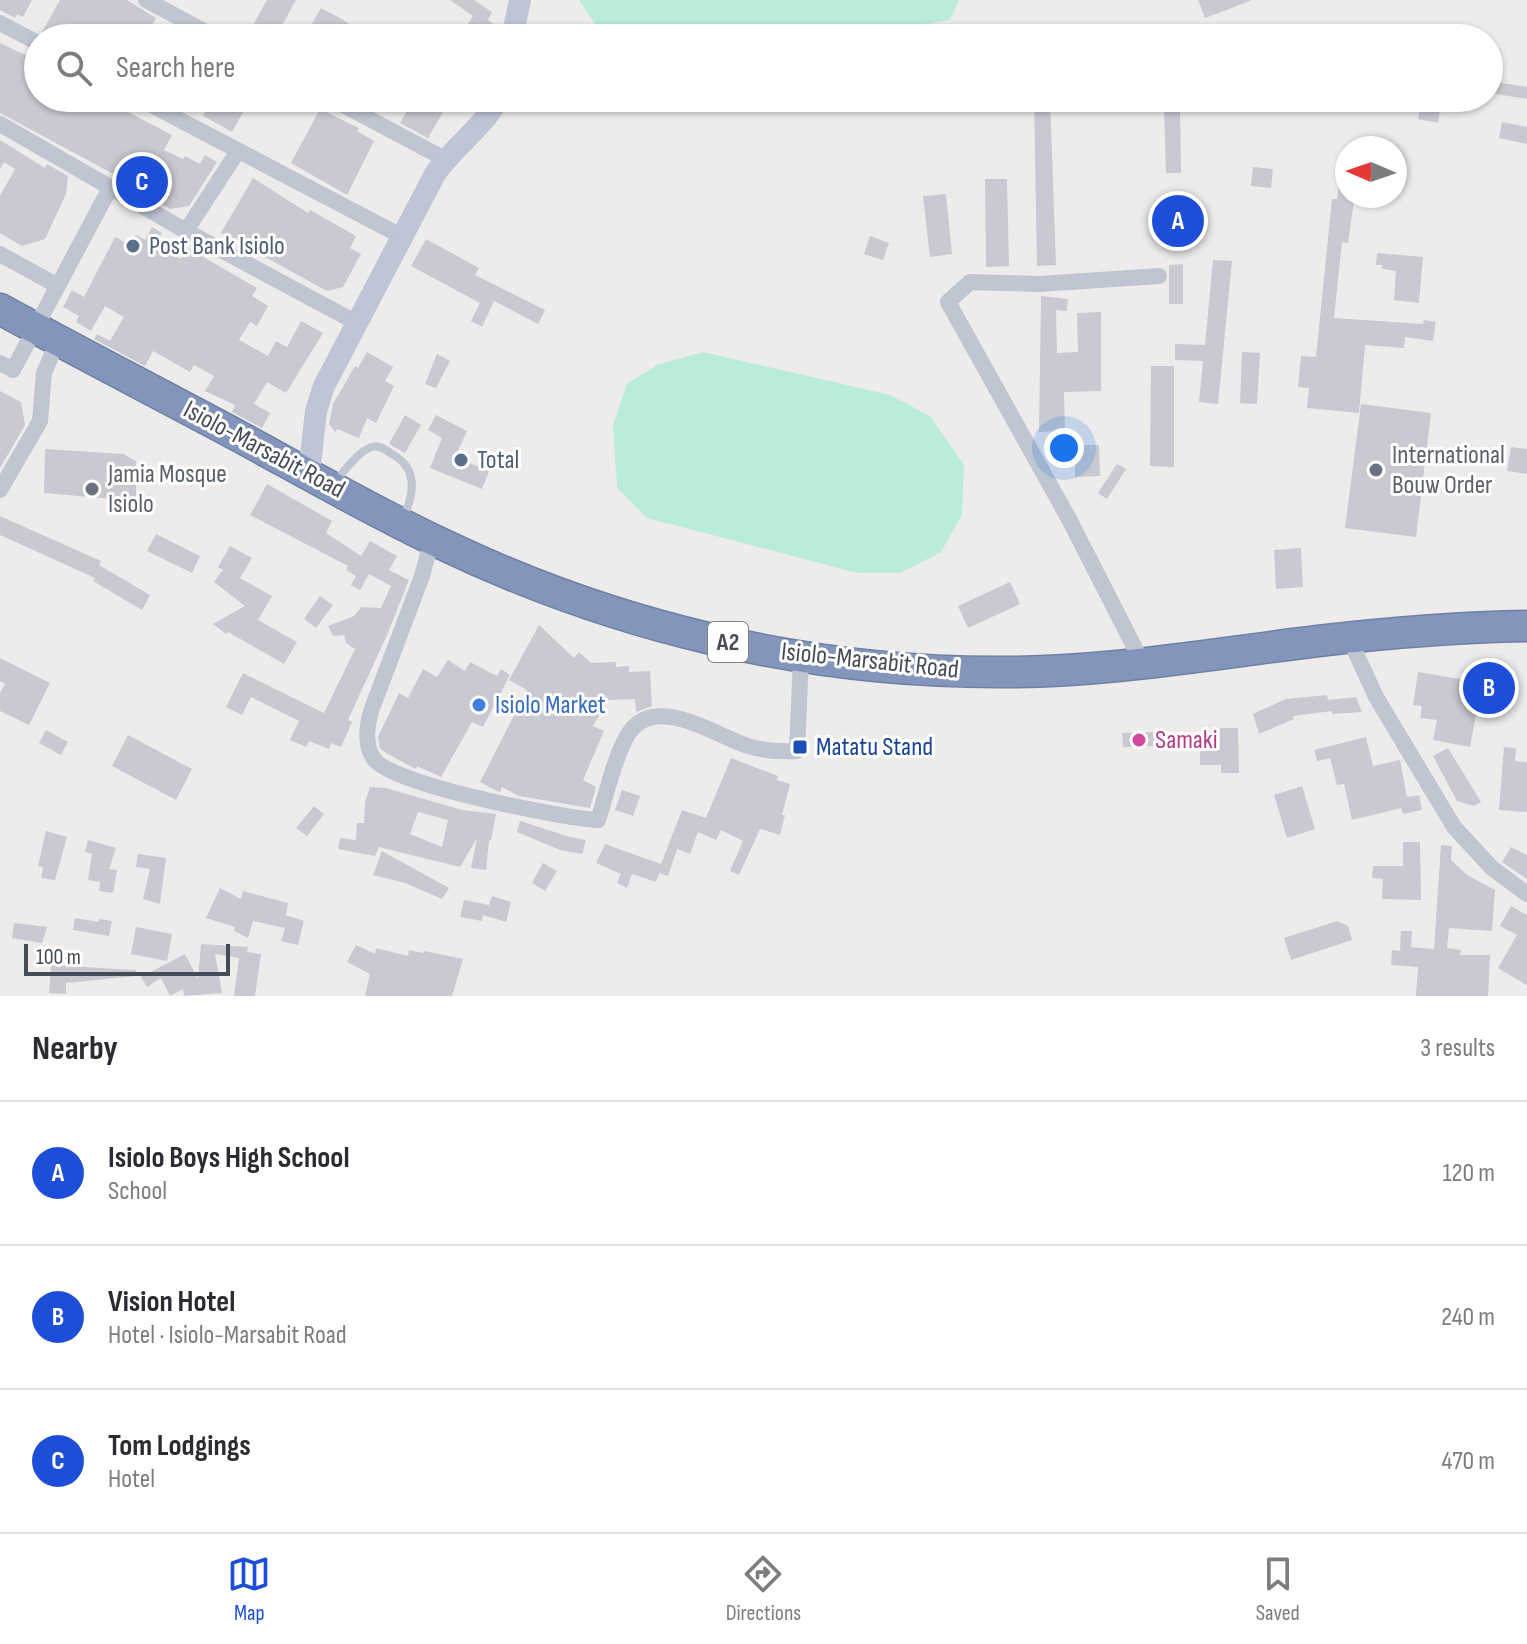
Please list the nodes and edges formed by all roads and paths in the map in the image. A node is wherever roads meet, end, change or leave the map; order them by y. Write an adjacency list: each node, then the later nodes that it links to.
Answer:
1 (146, 0): 4 (street)
2 (520, 0): 5 (street)
3 (0, 23): 6 (street)
4 (191, 24)
5 (515, 24)
6 (24, 36)
7 (164, 112): 11 (street)
8 (356, 112): 12 (street)
9 (490, 112): 12 (street)
10 (0, 124): 13 (street)
11 (238, 151): 14 (street); 15 (street)
12 (445, 159): 15 (street)
13 (110, 188): 14 (street); 18 (street)
14 (186, 231): 20 (street)
15 (403, 237): 20 (street)
16 (0, 254): 18 (street)
17 (1159, 276): 30 (street)
18 (58, 286): 21 (street)
19 (0, 309): 21 (highway, Isiolo-Marsabit Road / A2)
20 (357, 323): 23 (street)
21 (46, 334): 22 (street); 23 (highway, Isiolo-Marsabit Road / A2); 24 (street)
22 (0, 363)
23 (320, 480): 25 (highway, Isiolo-Marsabit Road / A2); 25 (lane)
24 (0, 490)
25 (401, 523): 26 (highway, Isiolo-Marsabit Road / A2)
26 (432, 539): 29 (highway, Isiolo-Marsabit Road / A2); 29 (street)
27 (1527, 626): 28 (highway, Isiolo-Marsabit Road / A2)
28 (1349, 638): 30 (highway, Isiolo-Marsabit Road / A2); 31 (street)
29 (801, 657): 30 (highway, Isiolo-Marsabit Road / A2)
30 (1143, 664)
31 (1527, 894)

